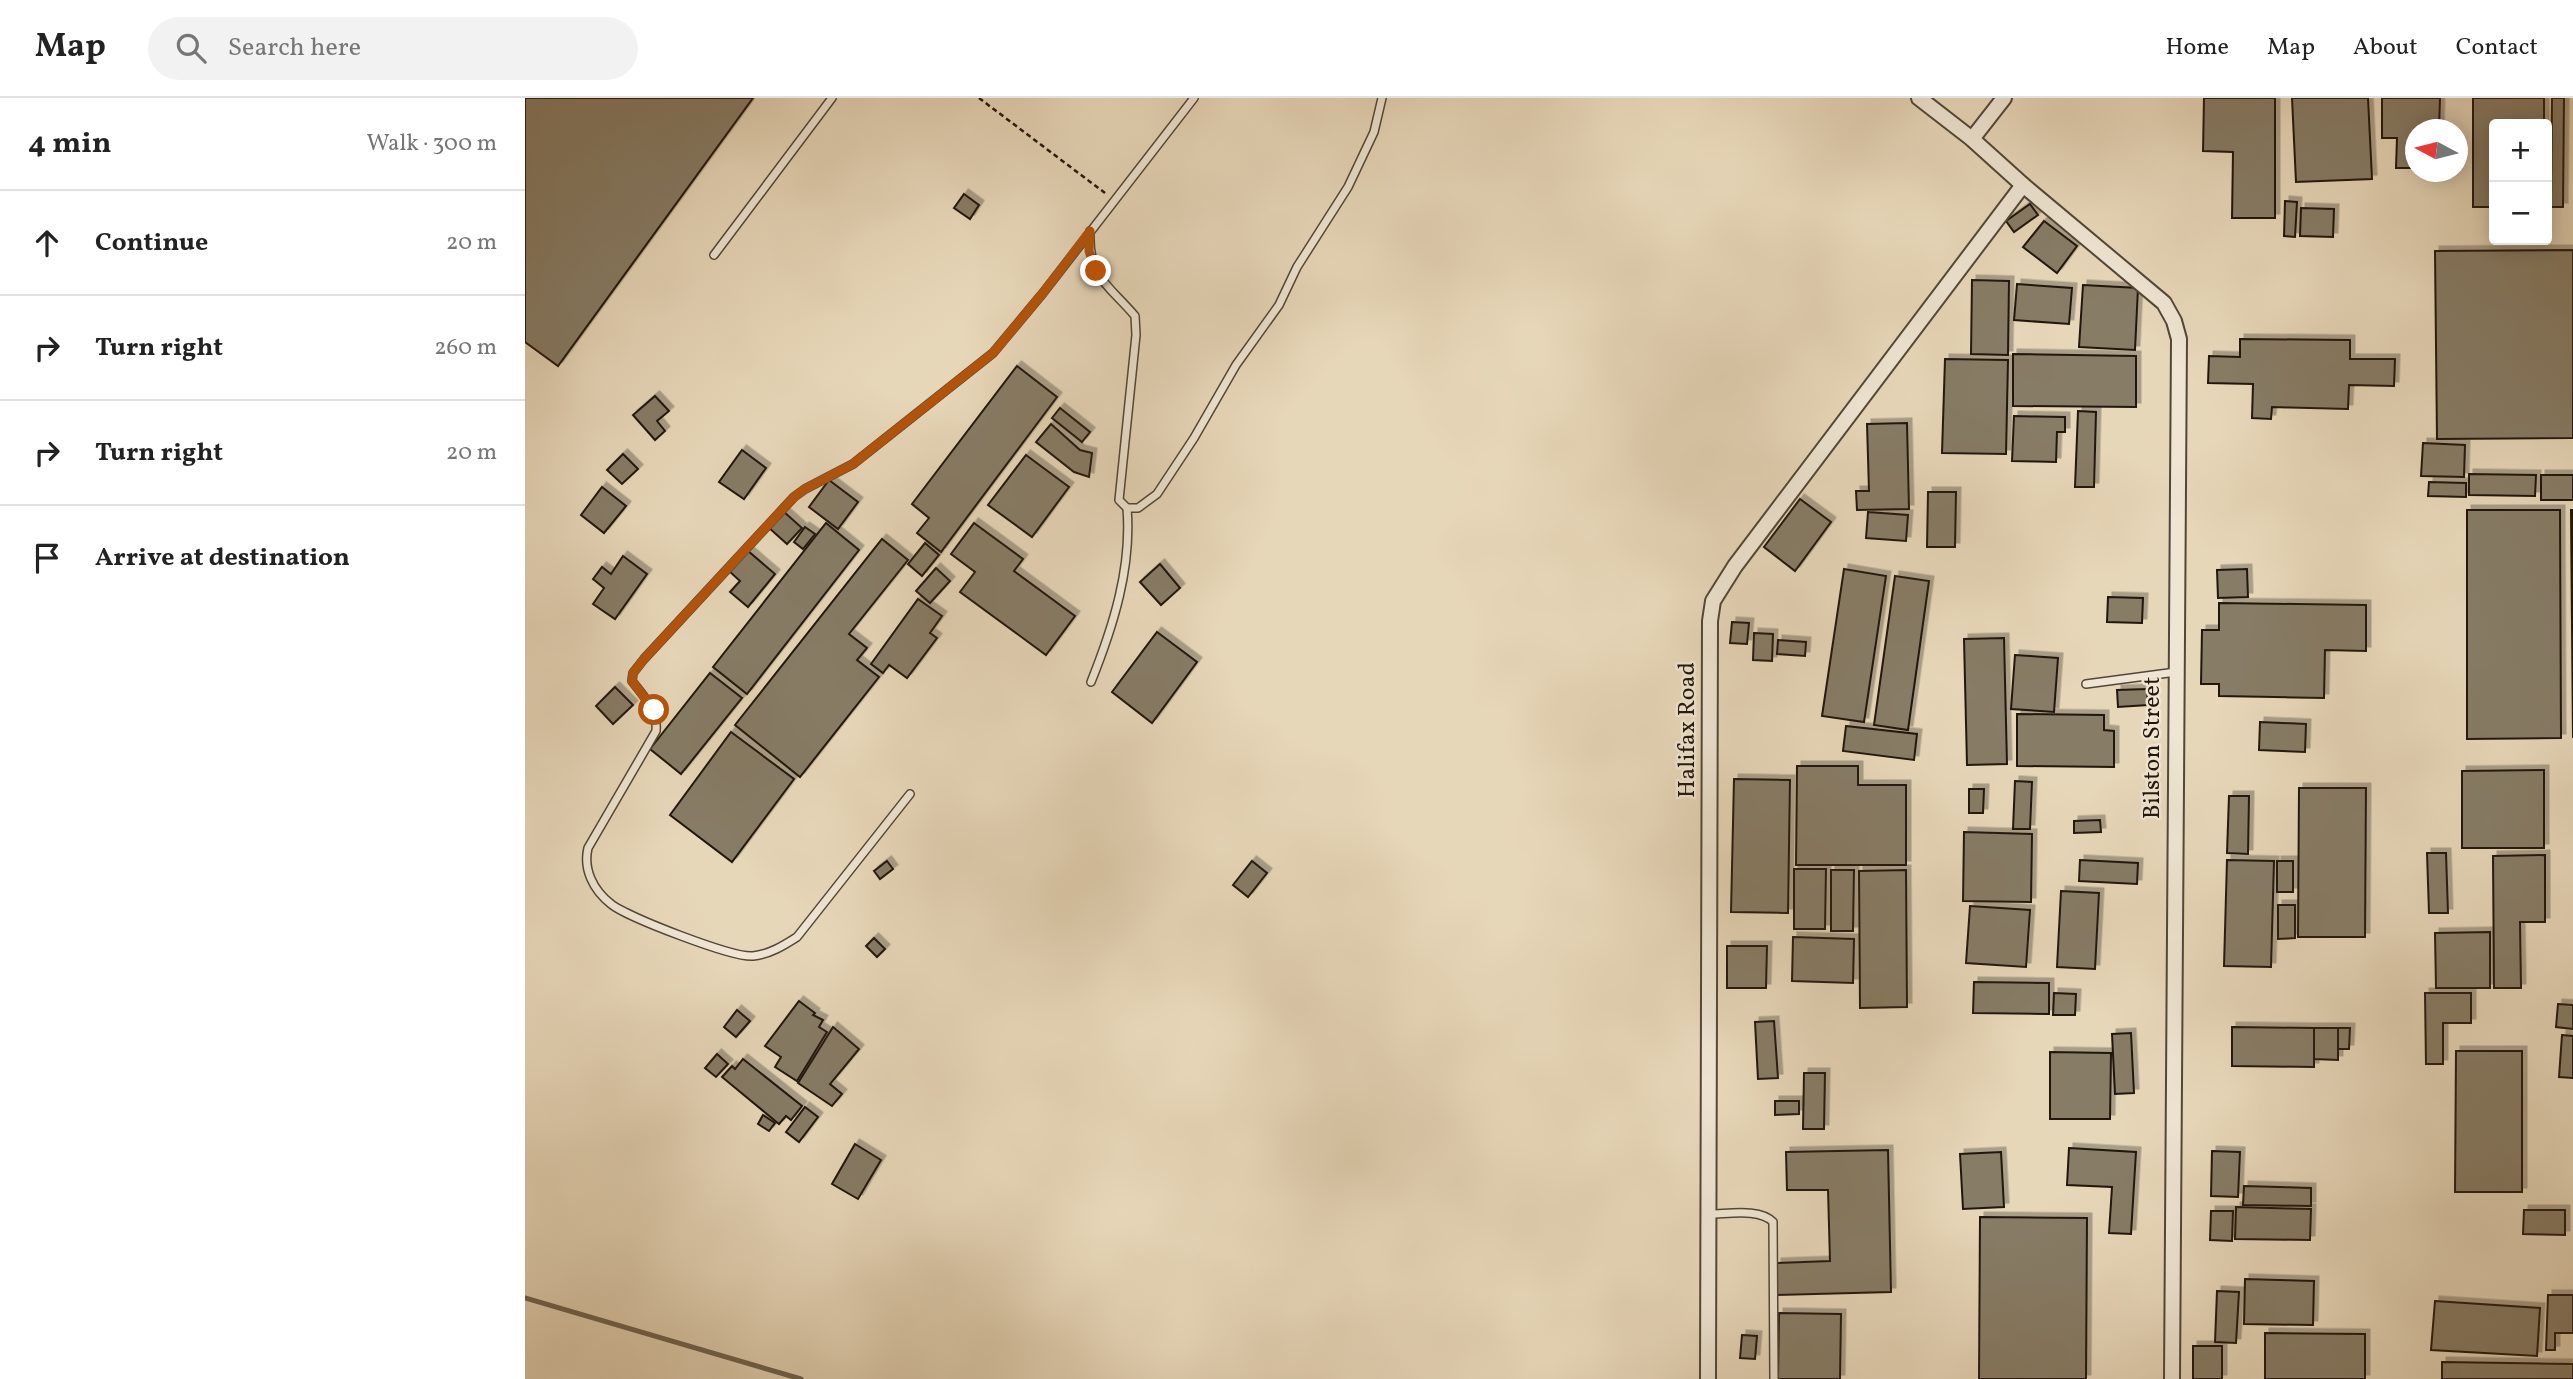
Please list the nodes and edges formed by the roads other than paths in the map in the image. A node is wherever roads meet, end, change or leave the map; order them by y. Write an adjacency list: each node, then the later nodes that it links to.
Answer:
1 (832, 98): 9 (lane)
2 (1194, 98): 8 (lane)
3 (1382, 98): 10 (lane)
4 (1919, 98): 6 (street, Bilston Street)
5 (2004, 98): 6 (street)
6 (1972, 139): 7 (street, Bilston Street)
7 (2023, 185): 11 (street, Bilston Street); 15 (street, Halifax Road)
8 (1090, 231): 10 (lane); 14 (lane)
9 (714, 255)
10 (1127, 509): 12 (lane)
11 (2177, 672): 13 (lane); 18 (street, Bilston Street)
12 (1091, 682)
13 (2086, 684)
14 (910, 794)
15 (1710, 1213): 16 (street, Halifax Road); 17 (lane)
16 (1708, 1379)
17 (1774, 1379)
18 (2172, 1379)

